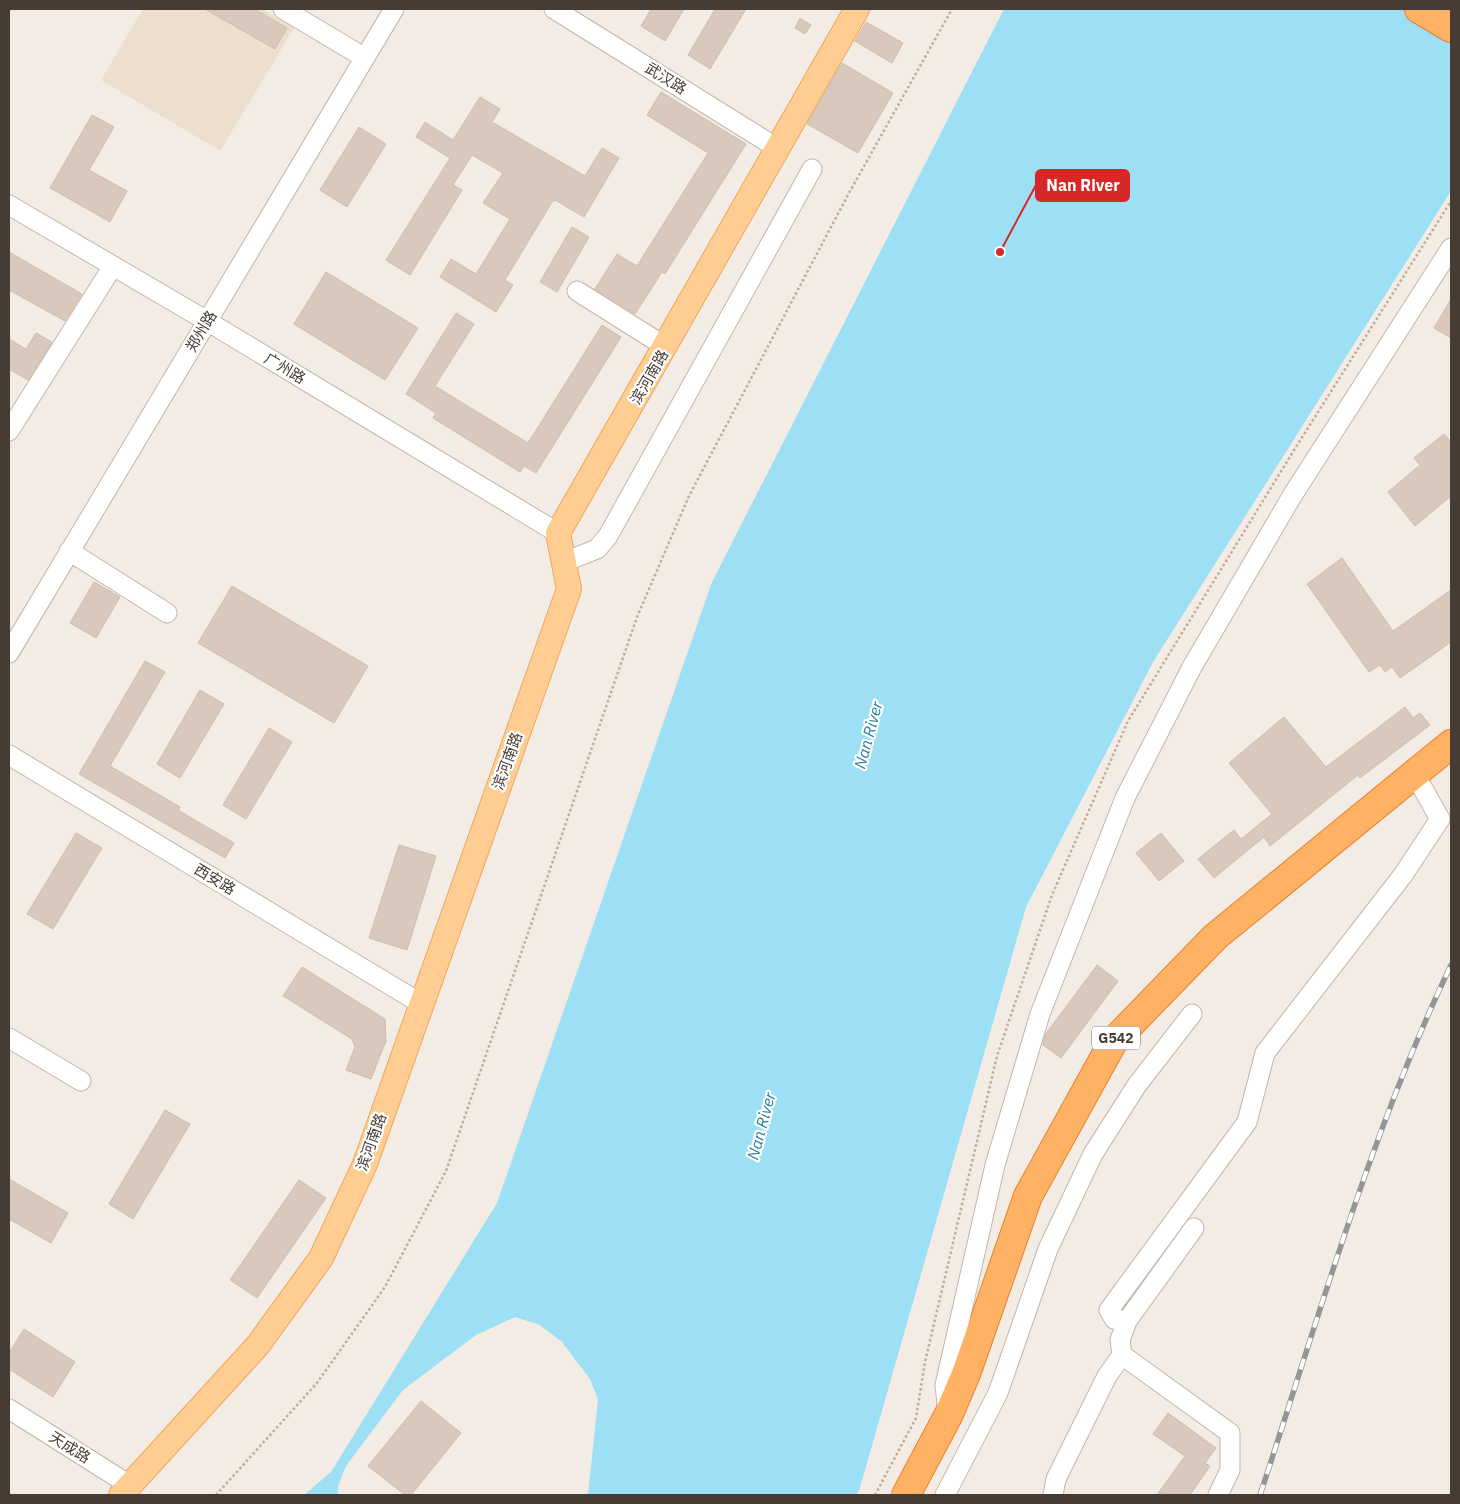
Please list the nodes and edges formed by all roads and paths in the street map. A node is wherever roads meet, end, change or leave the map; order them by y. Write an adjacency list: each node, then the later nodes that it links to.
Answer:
1 (282, 9): 8 (street)
2 (394, 9): 8 (street, 郑州路)
3 (554, 9): 9 (street, 武汉路)
4 (857, 9): 9 (main road, 滨河南路)
5 (952, 9): 38 (path)
6 (1419, 9): 7 (highway)
7 (1451, 28)
8 (365, 58): 15 (street, 郑州路)
9 (777, 148): 16 (main road, 滨河南路)
10 (812, 169): 20 (street)
11 (9, 205): 13 (street, 广州路)
12 (1451, 248): 33 (street)
13 (113, 266): 15 (street, 广州路); 17 (street)
14 (578, 291): 16 (street)
15 (207, 321): 18 (street, 广州路); 19 (street, 郑州路)
16 (666, 347): 18 (main road, 滨河南路)
17 (9, 431)
18 (558, 534): 20 (main road, 滨河南路)
19 (69, 551): 21 (street); 22 (street, 郑州路)
20 (564, 562): 27 (main road, 滨河南路)
21 (167, 613)
22 (9, 653)
23 (1451, 744): 26 (highway, G542)
24 (9, 755): 27 (street, 西安路)
25 (1451, 764): 26 (highway, G542)
26 (1417, 781): 32 (street); 33 (highway, G542); 36 (highway, G542)
27 (420, 1003): 37 (main road, 滨河南路)
28 (1192, 1014): 41 (street)
29 (9, 1038): 30 (street)
30 (81, 1081)
31 (1194, 1228): 32 (street)
32 (1127, 1321): 34 (street)
33 (971, 1322): 36 (highway, G542)
34 (1122, 1356): 42 (street); 43 (street)
35 (9, 1409): 37 (street, 天成路)
36 (938, 1446): 39 (highway, G542); 40 (highway, G542)
37 (126, 1490)
38 (216, 1495)
39 (906, 1495)
40 (919, 1495)
41 (945, 1495)
42 (1053, 1495)
43 (1218, 1495)

